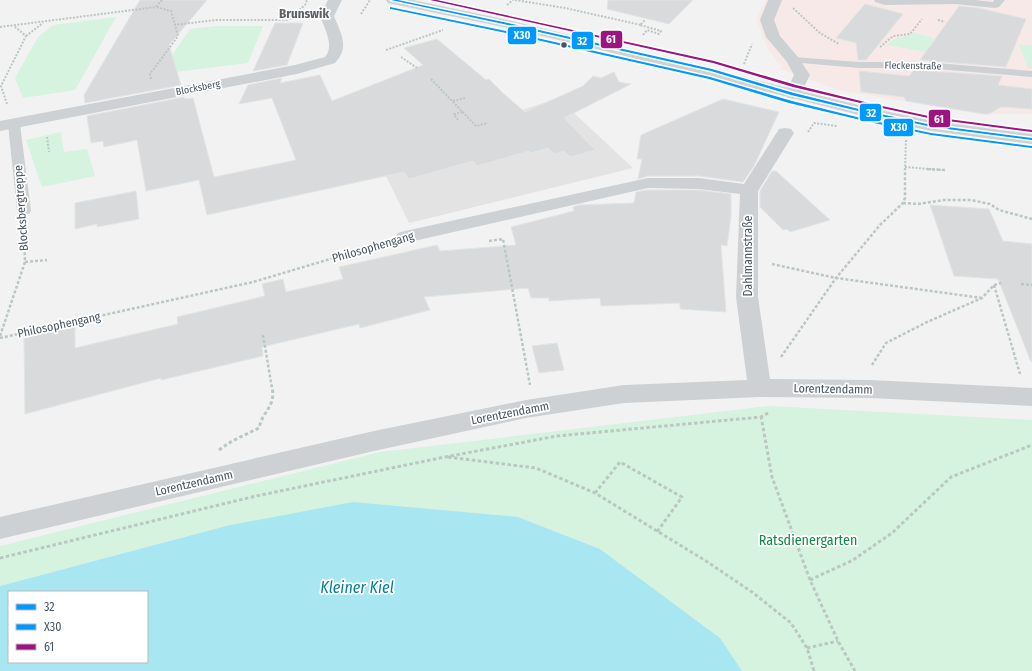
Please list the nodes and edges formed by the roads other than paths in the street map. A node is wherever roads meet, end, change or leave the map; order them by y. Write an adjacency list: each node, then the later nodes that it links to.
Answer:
1 (336, 0): 9 (street, Blocksberg)
2 (394, 0): 8 (main road)
3 (775, 0): 6 (street)
4 (879, 0): 5 (lane)
5 (1000, 0)
6 (793, 60): 7 (lane, Fleckenstraße); 8 (street)
7 (1032, 74)
8 (793, 94): 11 (main road)
9 (7, 125): 13 (lane, Blocksbergtreppe)
10 (785, 134): 12 (street)
11 (1032, 139)
12 (749, 192): 14 (street, Philosophengang); 15 (street, Dahlmannstraße)
13 (24, 211)
14 (405, 237)
15 (760, 388): 16 (street, Lorentzendamm); 17 (street, Lorentzendamm)
16 (1030, 397)
17 (0, 528)

